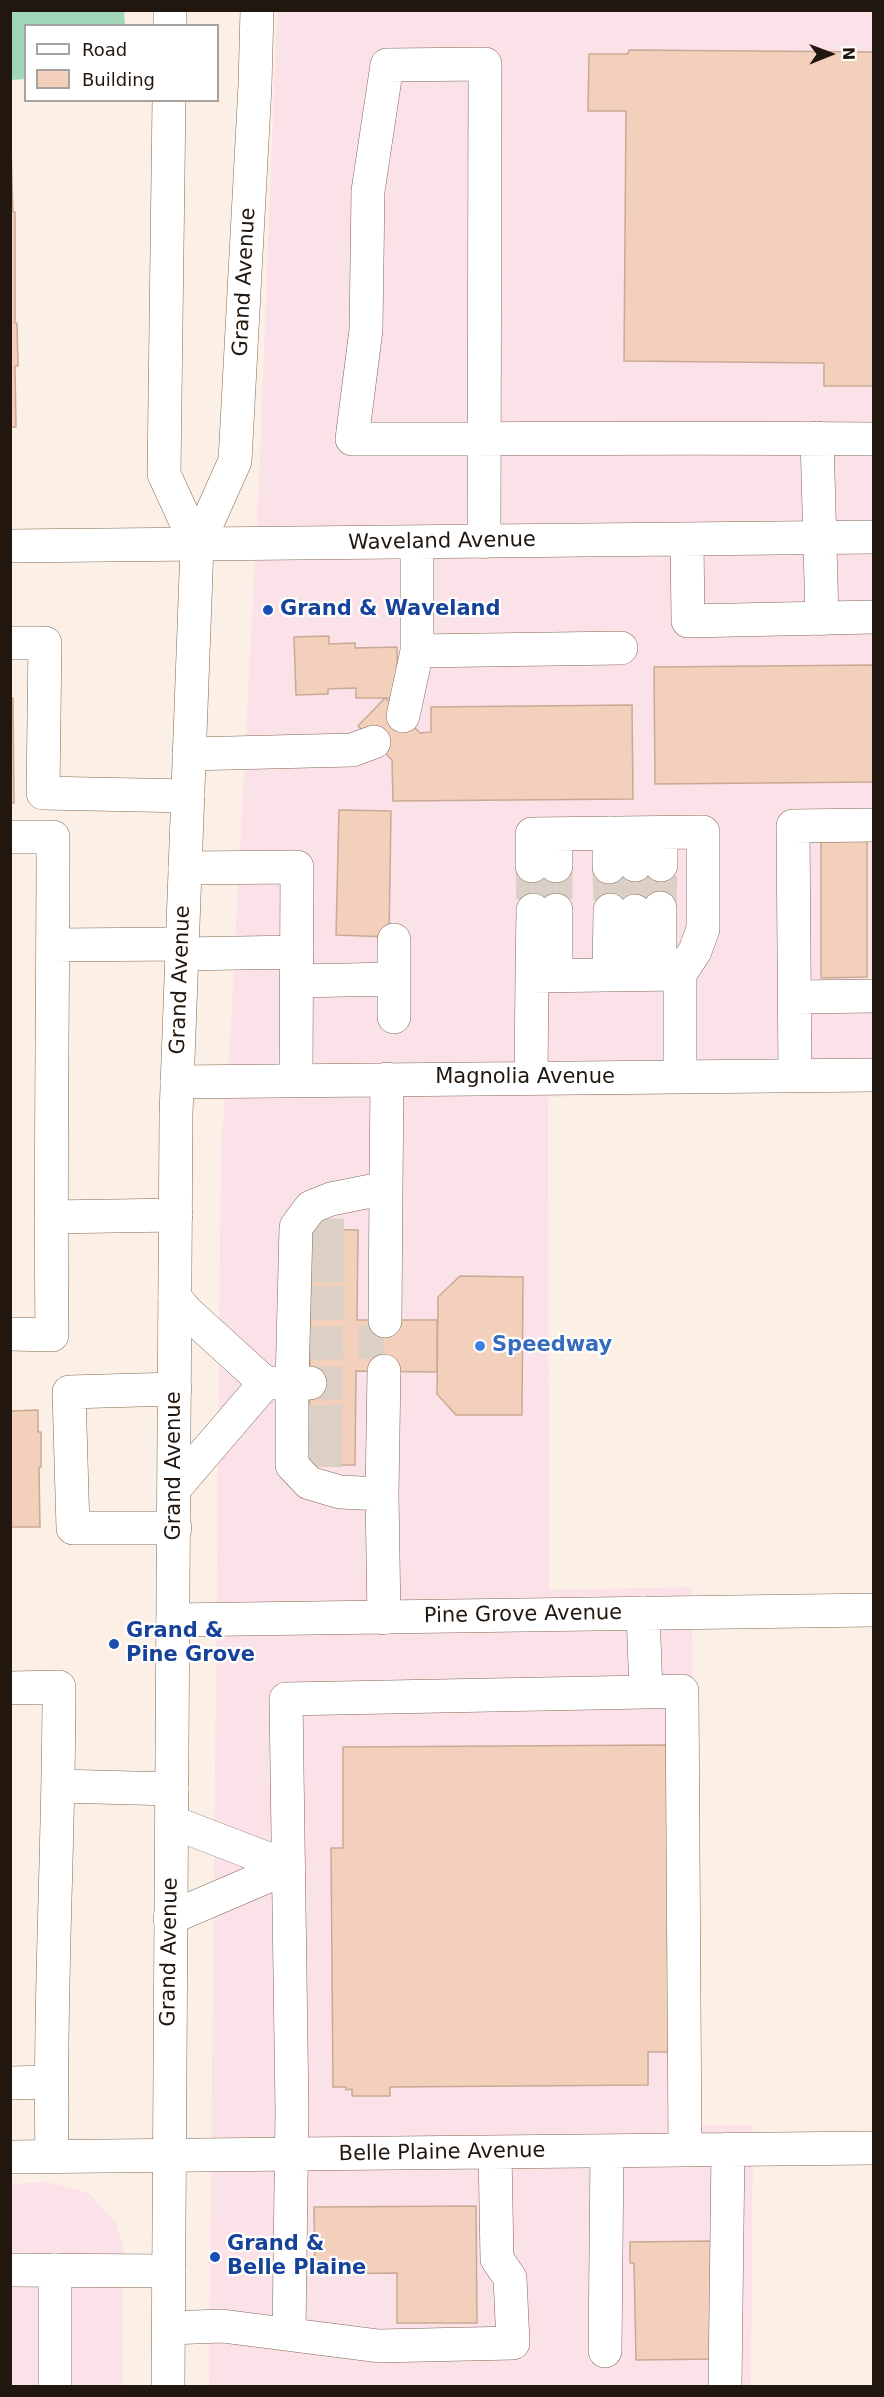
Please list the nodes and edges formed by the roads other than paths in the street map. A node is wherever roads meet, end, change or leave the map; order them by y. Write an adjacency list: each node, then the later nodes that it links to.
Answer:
1 (257, 10): 12 (street, Grand Avenue)
2 (169, 102): 12 (street, Grand Avenue)
3 (817, 438): 4 (street); 5 (street); 7 (street)
4 (484, 439): 4 (street); 10 (street)
5 (873, 439)
6 (873, 537): 7 (street, Waveland Avenue)
7 (820, 538): 8 (street, Waveland Avenue); 14 (street)
8 (687, 539): 10 (street, Waveland Avenue); 14 (street)
9 (417, 542): 10 (street, Waveland Avenue); 12 (street, Waveland Avenue); 17 (street)
10 (484, 542)
11 (10, 546): 12 (street, Waveland Avenue)
12 (197, 546): 20 (street, Grand Avenue)
13 (873, 617): 14 (street)
14 (822, 619)
15 (10, 643): 21 (street)
16 (621, 648): 17 (street)
17 (417, 651): 18 (street)
18 (403, 716)
19 (374, 742): 20 (street)
20 (189, 754): 21 (street, Grand Avenue)
21 (188, 796): 26 (street, Grand Avenue)
22 (873, 825): 36 (street)
23 (635, 833): 23 (street); 25 (street); 32 (street)
24 (10, 837): 29 (street)
25 (548, 856)
26 (185, 868): 30 (street, Grand Avenue); 31 (street)
27 (544, 910): 33 (street)
28 (394, 940): 34 (street)
29 (53, 945): 30 (street); 47 (street)
30 (182, 949): 31 (street); 44 (street, Grand Avenue)
31 (297, 967): 34 (street); 43 (street)
32 (646, 974): 32 (street); 33 (street); 40 (street)
33 (544, 976): 41 (street)
34 (394, 979): 37 (street)
35 (873, 996): 36 (street)
36 (795, 997): 39 (street)
37 (394, 1017)
38 (873, 1075): 39 (street, Magnolia Avenue)
39 (795, 1076): 40 (street, Magnolia Avenue)
40 (680, 1077): 41 (street, Magnolia Avenue)
41 (531, 1078): 42 (street, Magnolia Avenue)
42 (387, 1079): 43 (street, Magnolia Avenue); 45 (street)
43 (296, 1080): 44 (street, Magnolia Avenue)
44 (177, 1082): 46 (street, Grand Avenue)
45 (386, 1188): 49 (street); 52 (street)
46 (176, 1215): 47 (street); 48 (street, Grand Avenue)
47 (51, 1217): 50 (street)
48 (175, 1298): 52 (street); 53 (street, Grand Avenue)
49 (375, 1308)
50 (10, 1334)
51 (375, 1379): 55 (street)
52 (289, 1383): 54 (street); 55 (street)
53 (175, 1389): 54 (street, Grand Avenue); 56 (street)
54 (175, 1488): 56 (street, Grand Avenue)
55 (382, 1494): 59 (street)
56 (175, 1528): 60 (street, Grand Avenue)
57 (873, 1610): 58 (street, Pine Grove Avenue)
58 (643, 1613): 59 (street, Pine Grove Avenue); 62 (street)
59 (384, 1617): 60 (street, Pine Grove Avenue)
60 (173, 1620): 64 (street, Grand Avenue)
61 (10, 1688): 63 (street)
62 (646, 1692): 66 (street); 72 (street)
63 (59, 1786): 64 (street); 68 (street)
64 (172, 1789): 65 (street, Grand Avenue)
65 (172, 1822): 66 (street); 67 (street, Grand Avenue)
66 (289, 1867): 67 (street); 76 (street)
67 (170, 1918): 75 (street, Grand Avenue)
68 (50, 2082): 69 (street); 78 (street)
69 (10, 2083)
70 (873, 2148): 71 (street, Belle Plaine Avenue)
71 (728, 2149): 72 (street, Belle Plaine Avenue); 87 (street)
72 (685, 2150): 73 (street, Belle Plaine Avenue)
73 (607, 2151): 74 (street, Belle Plaine Avenue); 84 (street)
74 (495, 2152): 76 (street, Belle Plaine Avenue); 83 (street)
75 (169, 2155): 76 (street, Belle Plaine Avenue); 78 (street, Belle Plaine Avenue); 81 (street, Grand Avenue)
76 (292, 2155): 83 (street)
77 (10, 2157): 78 (street, Belle Plaine Avenue)
78 (52, 2157)
79 (10, 2270): 80 (street)
80 (55, 2270): 81 (street); 85 (street)
81 (169, 2271): 82 (street, Grand Avenue)
82 (169, 2328): 83 (street); 86 (street, Grand Avenue)
83 (289, 2334)
84 (605, 2351)
85 (55, 2386)
86 (168, 2386)
87 (725, 2386)

